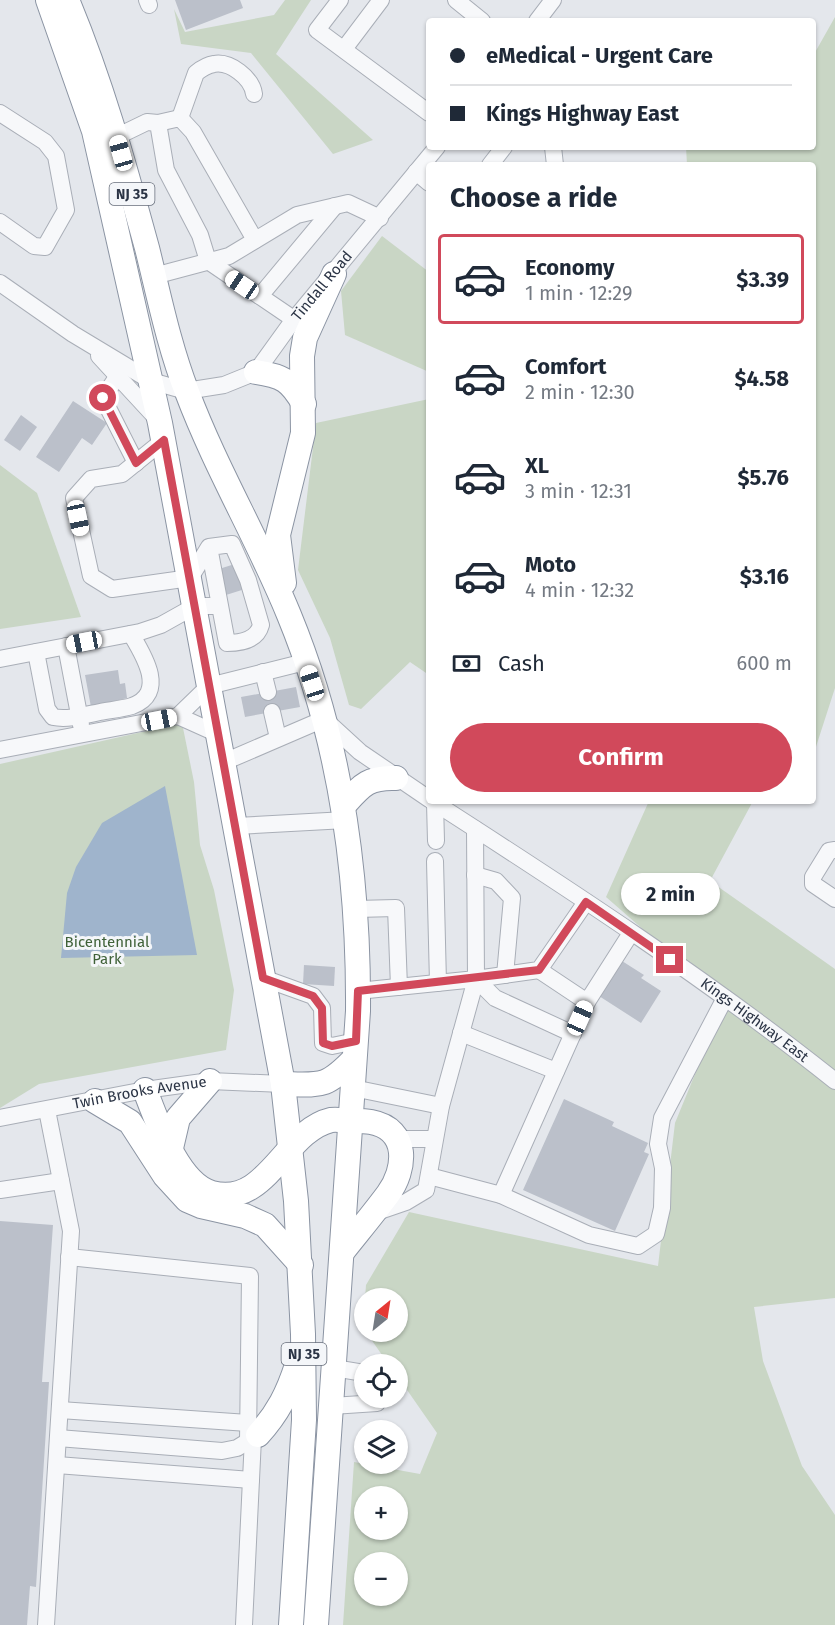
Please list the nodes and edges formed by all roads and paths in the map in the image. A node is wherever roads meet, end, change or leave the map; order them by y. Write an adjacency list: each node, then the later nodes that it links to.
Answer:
1 (48, 0): 32 (highway, NJ 35)
2 (67, 0): 15 (highway, NJ 35)
3 (340, 0): 9 (street)
4 (381, 0): 9 (street)
5 (456, 0): 7 (street)
6 (553, 0): 8 (street)
7 (478, 18)
8 (539, 18)
9 (344, 50): 11 (street)
10 (254, 93): 13 (street)
11 (426, 111)
12 (0, 113): 21 (street)
13 (180, 118): 14 (street); 22 (street)
14 (158, 123): 15 (street); 23 (street)
15 (116, 137): 25 (highway, NJ 35)
16 (502, 150): 17 (street)
17 (492, 162)
18 (423, 177): 20 (street, Tindall Road)
19 (335, 206): 20 (street); 22 (street); 27 (street)
20 (380, 218): 24 (street, Tindall Road)
21 (0, 222)
22 (255, 240): 23 (street)
23 (208, 261): 25 (street); 27 (street)
24 (334, 274): 28 (street, Tindall Road); 34 (highway)
25 (154, 276): 33 (highway, NJ 35)
26 (0, 283): 29 (street)
27 (260, 296): 28 (street)
28 (295, 320): 30 (street, Tindall Road)
29 (89, 344): 31 (street); 32 (street)
30 (256, 372): 33 (street); 34 (highway)
31 (117, 377): 35 (street); 36 (street)
32 (151, 381): 33 (street); 35 (highway, NJ 35)
33 (186, 391): 38 (highway, NJ 35)
34 (304, 404): 43 (highway)
35 (162, 432): 36 (street); 39 (highway, NJ 35)
36 (136, 463): 39 (street)
37 (208, 547): 39 (street); 40 (street); 42 (street)
38 (273, 576): 40 (street); 43 (highway, NJ 35)
39 (190, 578): 41 (highway, NJ 35)
40 (248, 580): 42 (street)
41 (195, 606): 42 (street); 44 (street); 50 (highway, NJ 35)
42 (219, 606)
43 (290, 618): 48 (highway, NJ 35)
44 (131, 634): 45 (street); 53 (street)
45 (66, 646): 46 (street); 53 (street)
46 (36, 652): 47 (street); 53 (street)
47 (0, 659)
48 (305, 662): 49 (street); 55 (highway, NJ 35)
49 (263, 672): 50 (street); 51 (street)
50 (208, 686): 54 (street); 57 (highway, NJ 35)
51 (268, 692)
52 (272, 712): 58 (street)
53 (80, 716): 56 (street)
54 (178, 716): 56 (street); 57 (street)
55 (324, 719): 58 (street); 61 (street, Kings Highway East); 65 (highway, NJ 35)
56 (83, 734): 59 (street)
57 (218, 734): 60 (highway, NJ 35)
58 (278, 738): 60 (street)
59 (0, 750)
60 (224, 762): 66 (highway, NJ 35)
61 (396, 778): 62 (street, Kings Highway East); 65 (highway)
62 (426, 797)
63 (432, 804): 68 (street)
64 (436, 804): 67 (street, Kings Highway East)
65 (345, 812): 66 (street); 74 (highway, NJ 35)
66 (236, 826): 78 (highway, NJ 35)
67 (474, 829): 71 (street); 73 (street, Kings Highway East)
68 (436, 841)
69 (835, 850): 72 (street)
70 (435, 861): 80 (street)
71 (475, 882): 77 (street); 79 (street)
72 (835, 899)
73 (586, 902): 75 (street, Kings Highway East); 76 (street)
74 (356, 909): 81 (street); 82 (highway, NJ 35)
75 (631, 933): 83 (street, Kings Highway East); 84 (street)
76 (539, 970): 77 (street); 84 (street)
77 (505, 975): 79 (street)
78 (263, 978): 87 (street); 91 (highway, NJ 35)
79 (476, 979): 80 (street); 85 (street); 86 (street)
80 (438, 983): 81 (street)
81 (399, 987): 82 (street)
82 (358, 991): 87 (highway, NJ 35)
83 (725, 998): 90 (street, Kings Highway East); 106 (street)
84 (587, 1002): 86 (street)
85 (461, 1033): 88 (street); 95 (street)
86 (573, 1034): 88 (street)
87 (355, 1050): 91 (highway); 92 (highway, NJ 35)
88 (556, 1071): 106 (street)
89 (210, 1081): 91 (street, Twin Brooks Avenue); 93 (street, Twin Brooks Avenue); 102 (highway)
90 (835, 1081)
91 (282, 1084): 101 (highway, NJ 35)
92 (353, 1088): 95 (street); 98 (highway, NJ 35)
93 (145, 1090): 94 (street, Twin Brooks Avenue); 102 (highway)
94 (95, 1101): 96 (street, Twin Brooks Avenue); 110 (highway)
95 (441, 1106): 100 (street)
96 (47, 1110): 97 (street, Twin Brooks Avenue); 104 (street)
97 (0, 1118)
98 (351, 1121): 99 (highway); 101 (highway); 108 (highway, NJ 35)
99 (396, 1139): 100 (street); 107 (highway)
100 (434, 1139): 103 (street)
101 (291, 1147): 102 (highway); 110 (highway, NJ 35)
102 (171, 1148)
103 (429, 1176): 106 (street); 107 (street)
104 (61, 1181): 105 (street); 109 (street)
105 (0, 1190)
106 (501, 1195)
107 (372, 1214): 108 (highway)
108 (343, 1251): 112 (highway, NJ 35)
109 (69, 1257): 116 (street); 117 (street)
110 (301, 1265): 111 (highway, NJ 35)
111 (303, 1343): 117 (highway); 123 (highway, NJ 35)
112 (334, 1368): 113 (street); 115 (highway, NJ 35)
113 (354, 1371)
114 (354, 1405): 115 (street)
115 (332, 1406): 124 (highway, NJ 35)
116 (60, 1410): 117 (street); 118 (street)
117 (252, 1434): 118 (street); 120 (street)
118 (58, 1438): 119 (street)
119 (57, 1466): 120 (street); 121 (street)
120 (251, 1480): 122 (street)
121 (46, 1625)
122 (244, 1625)
123 (291, 1625)
124 (316, 1625)

